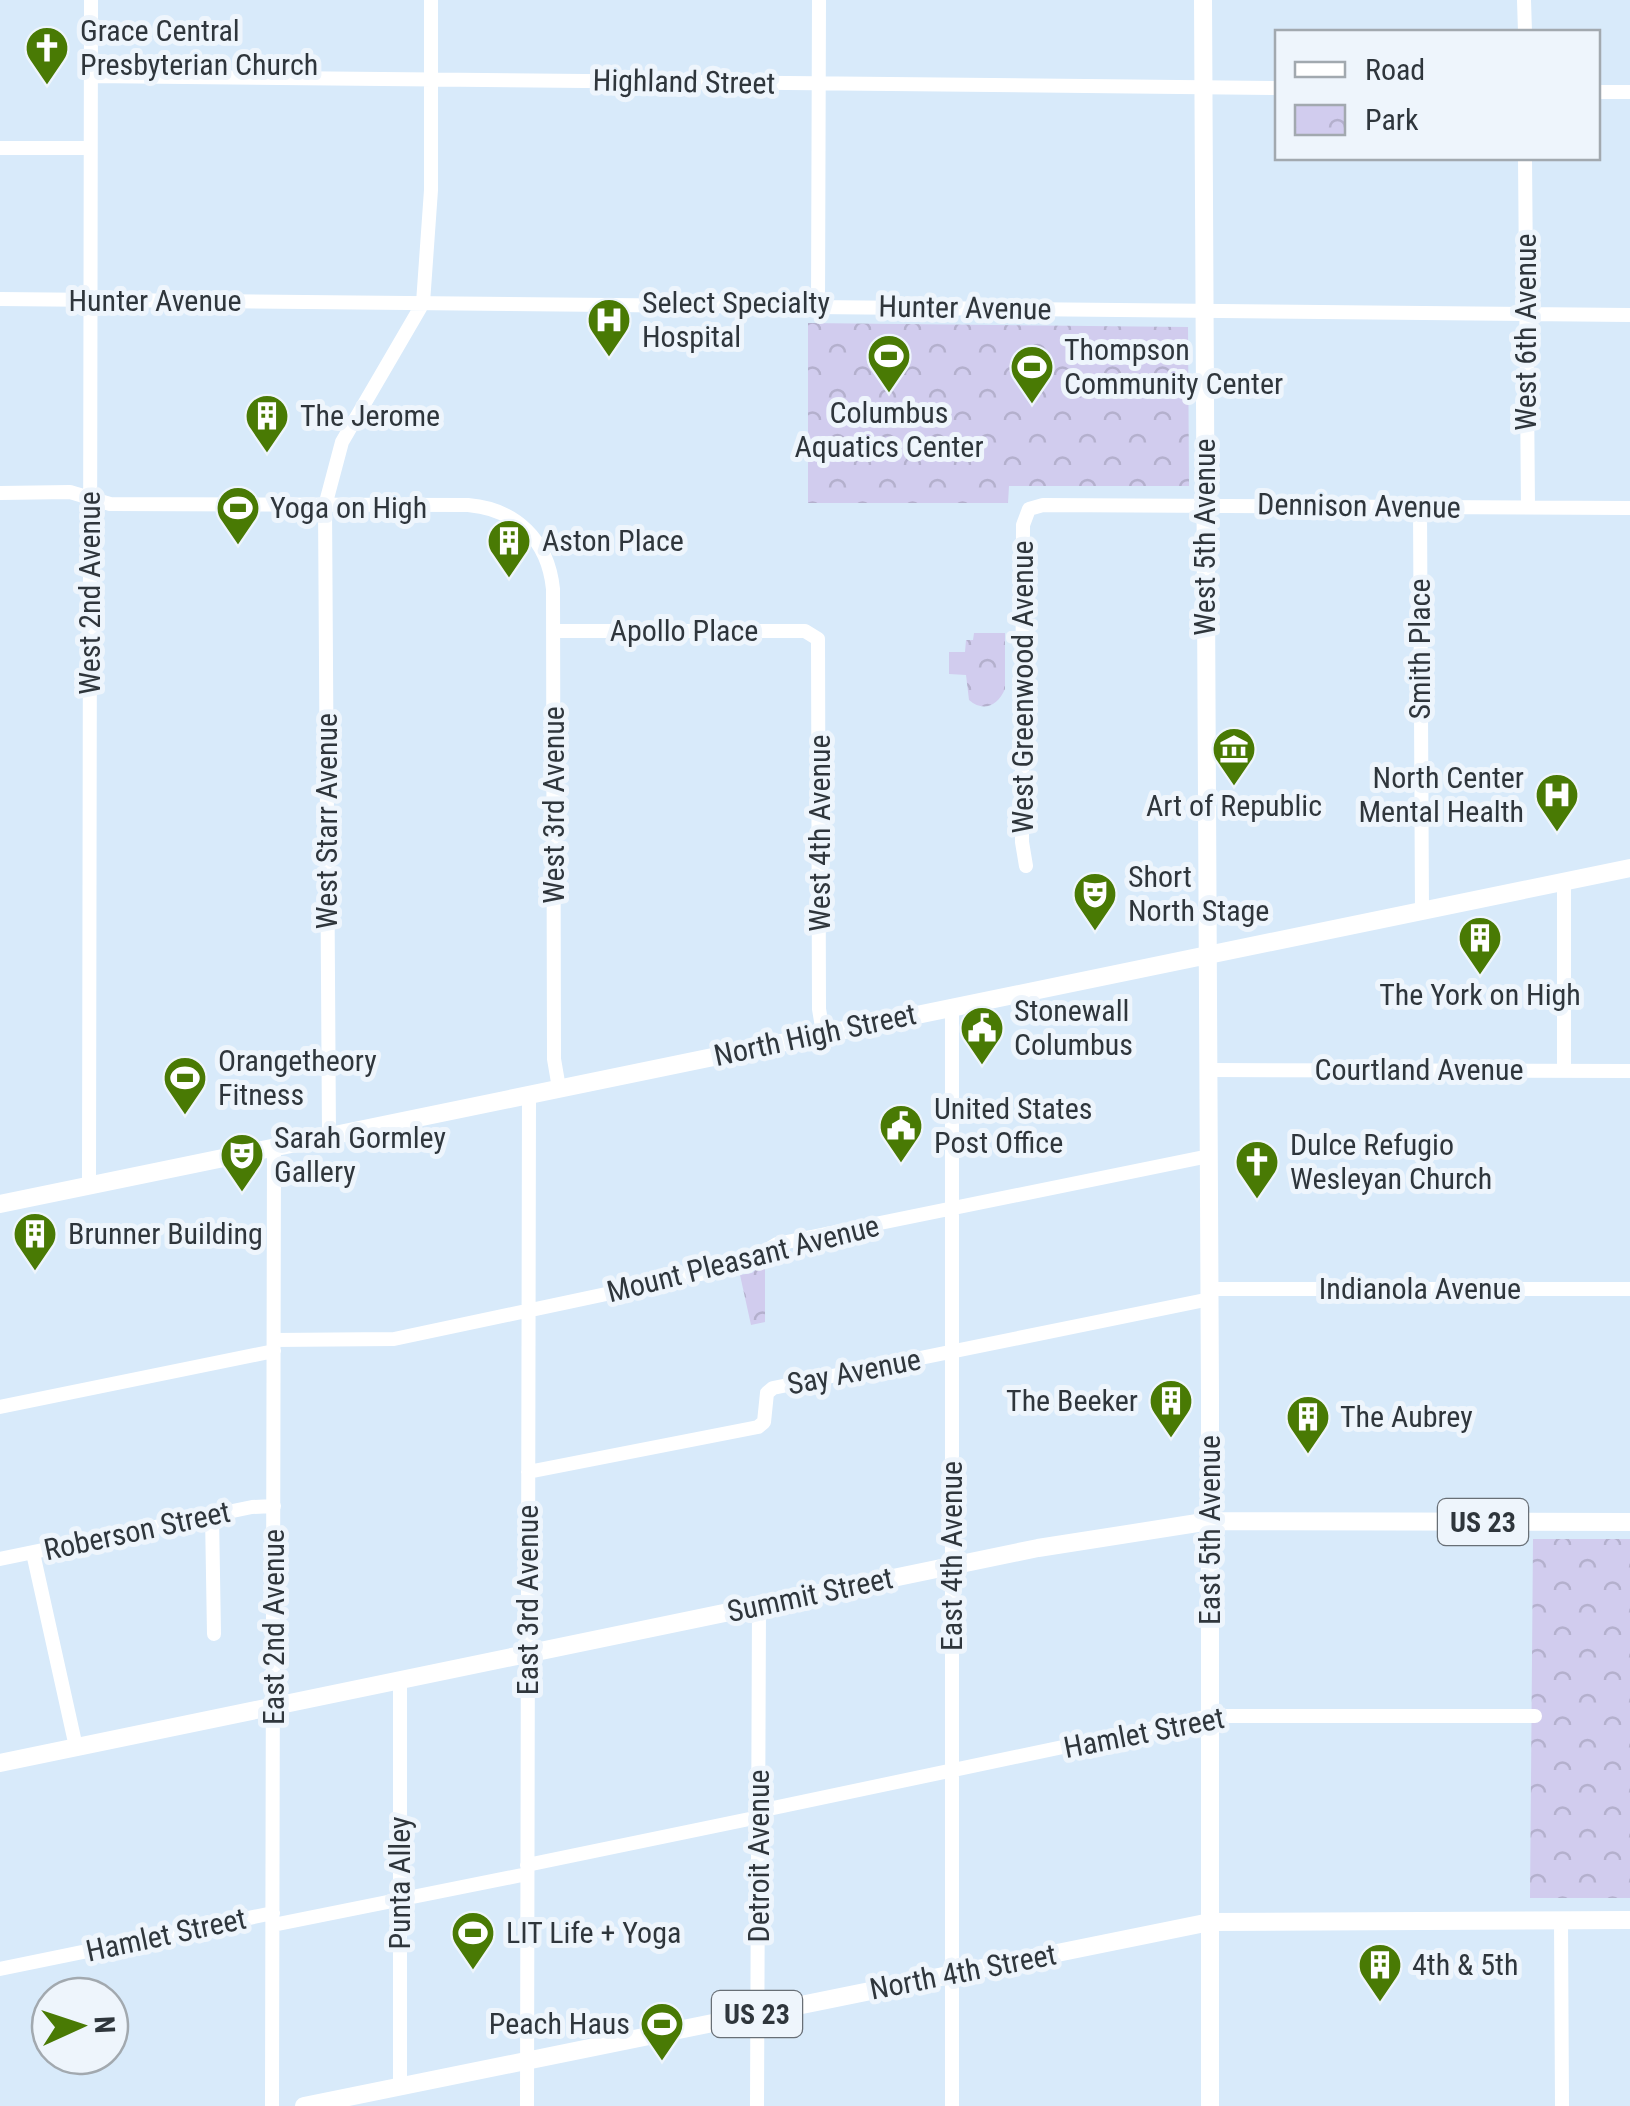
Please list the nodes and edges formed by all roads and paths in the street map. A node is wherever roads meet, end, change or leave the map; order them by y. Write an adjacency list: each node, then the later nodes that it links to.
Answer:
1 (91, 0): 7 (street, West 2nd Avenue)
2 (431, 0): 8 (street)
3 (819, 0): 9 (street)
4 (1203, 0): 10 (main road, West 5th Avenue)
5 (1524, 0): 6 (street)
6 (1524, 30)
7 (91, 76): 8 (street, Highland Street); 15 (street, West 2nd Avenue)
8 (430, 79): 9 (street, Highland Street); 19 (street)
9 (819, 83): 10 (street, Highland Street); 20 (street)
10 (1203, 88): 11 (street, Highland Street); 21 (main road, West 5th Avenue)
11 (1275, 88)
12 (1600, 92): 13 (street)
13 (1630, 92)
14 (0, 148): 15 (street)
15 (90, 148): 18 (street, West 2nd Avenue)
16 (1525, 160): 22 (street, West 6th Avenue)
17 (0, 299): 18 (street, Hunter Avenue)
18 (90, 300): 19 (street, Hunter Avenue); 25 (street, West 2nd Avenue)
19 (423, 303): 20 (street, Hunter Avenue); 27 (street)
20 (818, 307): 21 (street, Hunter Avenue)
21 (1204, 310): 22 (street, Hunter Avenue); 26 (main road, West 5th Avenue)
22 (1526, 314): 23 (street, Hunter Avenue); 29 (street, West 6th Avenue)
23 (1630, 315)
24 (0, 493): 25 (street)
25 (91, 497): 27 (street); 49 (street, West 2nd Avenue)
26 (1206, 504): 28 (street, Dennison Avenue); 31 (street, Dennison Avenue); 38 (main road, West 5th Avenue)
27 (325, 506): 32 (street, West 3rd Avenue); 46 (street, West Starr Avenue)
28 (1420, 506): 29 (street, Dennison Avenue); 37 (street, Smith Place)
29 (1528, 507): 30 (street, Dennison Avenue)
30 (1630, 508)
31 (1030, 509): 34 (street, West Greenwood Avenue)
32 (553, 632): 33 (street, Apollo Place); 44 (street, West 3rd Avenue)
33 (814, 634): 40 (street, West 4th Avenue)
34 (1026, 866)
35 (1630, 868): 36 (main road, North High Street)
36 (1564, 882): 37 (main road, North High Street); 42 (street)
37 (1422, 912): 38 (main road, North High Street)
38 (1208, 953): 39 (main road, North High Street); 41 (main road, East 5th Avenue)
39 (952, 1006): 40 (main road, North High Street); 51 (street, East 4th Avenue)
40 (823, 1033): 44 (main road, North High Street)
41 (1209, 1070): 42 (street, Courtland Avenue); 48 (main road, East 5th Avenue)
42 (1564, 1070): 43 (street, Courtland Avenue)
43 (1630, 1071)
44 (559, 1088): 45 (main road, North High Street)
45 (529, 1094): 46 (main road, North High Street); 54 (street, East 3rd Avenue)
46 (329, 1136): 47 (main road, North High Street)
47 (274, 1147): 49 (main road, North High Street); 55 (street, East 2nd Avenue)
48 (1209, 1156): 51 (street, Mount Pleasant Avenue); 53 (main road, East 5th Avenue)
49 (89, 1185): 50 (main road, North High Street)
50 (0, 1204)
51 (952, 1209): 54 (street, Mount Pleasant Avenue); 56 (street, East 4th Avenue)
52 (1630, 1289): 53 (street, Indianola Avenue)
53 (1210, 1294): 56 (street, Say Avenue); 61 (main road, East 5th Avenue)
54 (528, 1312): 55 (street, Mount Pleasant Avenue); 58 (street, East 3rd Avenue)
55 (274, 1346): 57 (street, Mount Pleasant Avenue); 59 (street, East 2nd Avenue)
56 (953, 1352): 58 (street, Say Avenue); 65 (street, East 4th Avenue)
57 (0, 1407)
58 (528, 1472): 68 (street, East 3rd Avenue)
59 (274, 1506): 60 (street, Roberson Street); 70 (street, East 2nd Avenue)
60 (212, 1516): 63 (street, Roberson Street); 67 (street)
61 (1210, 1521): 62 (main road, Summit Street / US 23); 65 (main road, Summit Street / US 23); 71 (main road, East 5th Avenue)
62 (1630, 1522)
63 (34, 1553): 64 (street, Roberson Street); 73 (street)
64 (0, 1559)
65 (952, 1566): 66 (main road, Summit Street / US 23); 75 (street, East 4th Avenue)
66 (759, 1606): 68 (main road, Summit Street / US 23); 76 (street, Detroit Avenue)
67 (214, 1634)
68 (528, 1653): 69 (main road, Summit Street / US 23); 77 (street, East 3rd Avenue)
69 (400, 1680): 70 (main road, Summit Street / US 23); 78 (street, Punta Alley)
70 (274, 1706): 73 (main road, Summit Street / US 23); 79 (street, East 2nd Avenue)
71 (1210, 1716): 72 (street, Hamlet Street); 75 (street, Hamlet Street); 82 (main road, East 5th Avenue)
72 (1535, 1716)
73 (76, 1747): 74 (main road, Summit Street / US 23)
74 (0, 1763)
75 (952, 1771): 76 (street, Hamlet Street); 84 (street, East 4th Avenue)
76 (759, 1814): 77 (street, Hamlet Street); 85 (street, Detroit Avenue)
77 (527, 1870): 78 (street, Hamlet Street); 86 (street, East 3rd Avenue)
78 (400, 1899): 79 (street, Hamlet Street); 87 (street, Punta Alley)
79 (273, 1919): 83 (street, Hamlet Street); 88 (street, East 2nd Avenue)
80 (1561, 1920): 81 (main road, North 4th Street / US 23); 82 (main road, North 4th Street / US 23); 94 (street)
81 (1630, 1920)
82 (1210, 1922): 84 (main road, North 4th Street / US 23); 93 (main road, East 5th Avenue)
83 (0, 1969)
84 (952, 1974): 85 (main road, North 4th Street / US 23); 92 (street, East 4th Avenue)
85 (758, 2013): 86 (main road, North 4th Street / US 23); 91 (street, Detroit Avenue)
86 (527, 2060): 87 (main road, North 4th Street / US 23); 90 (street, East 3rd Avenue)
87 (400, 2086): 89 (main road, North 4th Street / US 23)
88 (272, 2106)
89 (304, 2106)
90 (528, 2106)
91 (757, 2106)
92 (952, 2106)
93 (1210, 2106)
94 (1562, 2106)

